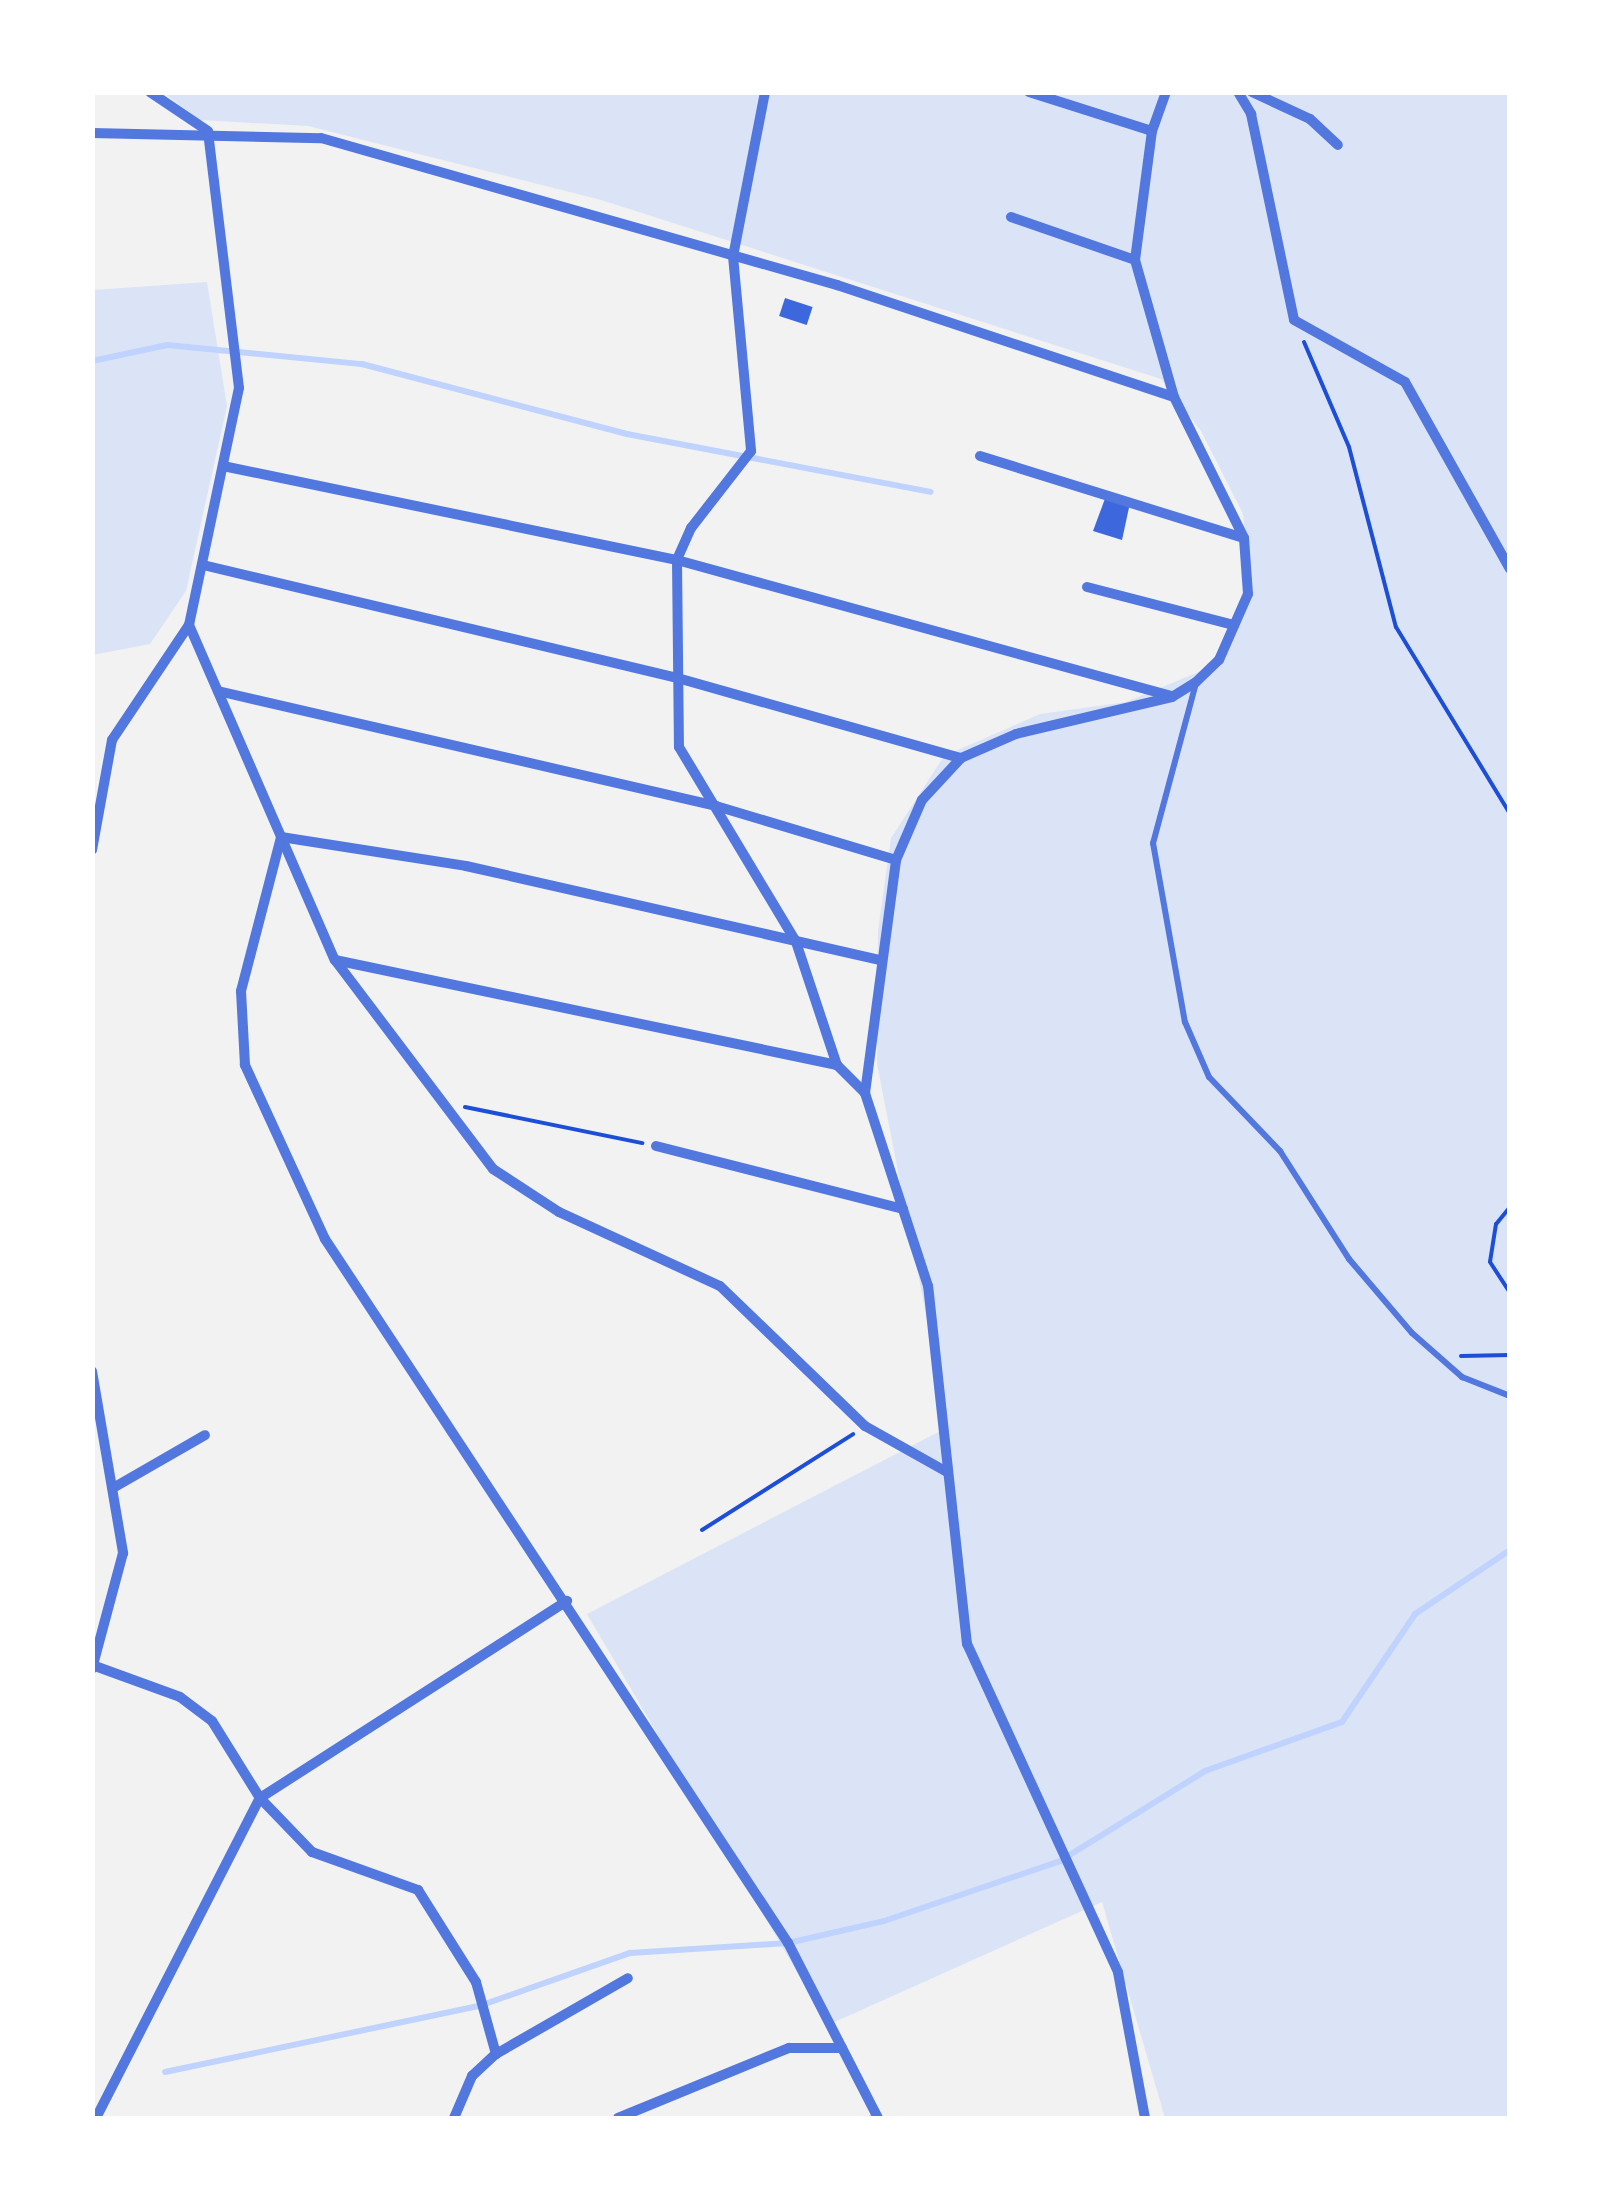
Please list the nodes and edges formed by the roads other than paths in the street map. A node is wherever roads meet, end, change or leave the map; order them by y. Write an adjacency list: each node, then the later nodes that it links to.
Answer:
1 (150, 92): 8 (street)
2 (765, 92): 12 (street)
3 (1030, 92): 7 (street)
4 (1166, 92): 7 (street)
5 (1238, 92): 20 (street)
6 (1252, 92): 10 (street)
7 (1152, 131): 13 (street)
8 (208, 132): 9 (street); 12 (street); 16 (street)
9 (92, 133)
10 (1338, 145)
11 (1011, 217): 13 (street)
12 (732, 256): 14 (street); 18 (street)
13 (1135, 260): 14 (street)
14 (1174, 398): 17 (street)
15 (980, 456): 17 (street)
16 (224, 466): 18 (street); 19 (street)
17 (1244, 538): 23 (street)
18 (678, 560): 24 (street); 27 (street)
19 (203, 565): 22 (street); 24 (street)
20 (1510, 569)
21 (1088, 587): 23 (street)
22 (189, 625): 26 (street); 31 (street)
23 (1234, 625): 25 (street)
24 (674, 677): 28 (street); 29 (street)
25 (1196, 682): 27 (street); 41 (lane)
26 (218, 692): 29 (street); 30 (street)
27 (1172, 696): 28 (street)
28 (962, 758): 32 (street)
29 (716, 806): 32 (street); 33 (street)
30 (281, 837): 33 (street); 34 (street); 45 (street)
31 (92, 850)
32 (896, 860): 35 (street)
33 (796, 942): 35 (street); 36 (street)
34 (334, 960): 36 (street); 43 (street)
35 (881, 960): 37 (street)
36 (838, 1065): 37 (street)
37 (865, 1093): 39 (street)
38 (656, 1146): 39 (street)
39 (903, 1210): 43 (street)
40 (92, 1370): 44 (street)
41 (1510, 1396)
42 (205, 1435): 44 (street)
43 (947, 1472): 55 (street)
44 (113, 1488): 46 (street)
45 (567, 1601): 47 (street); 49 (street)
46 (94, 1668): 47 (street)
47 (260, 1798): 50 (street); 51 (street)
48 (628, 1978): 50 (street)
49 (842, 2048): 53 (street); 54 (street)
50 (496, 2054): 52 (street)
51 (96, 2118)
52 (454, 2118)
53 (618, 2118)
54 (878, 2118)
55 (1144, 2118)

